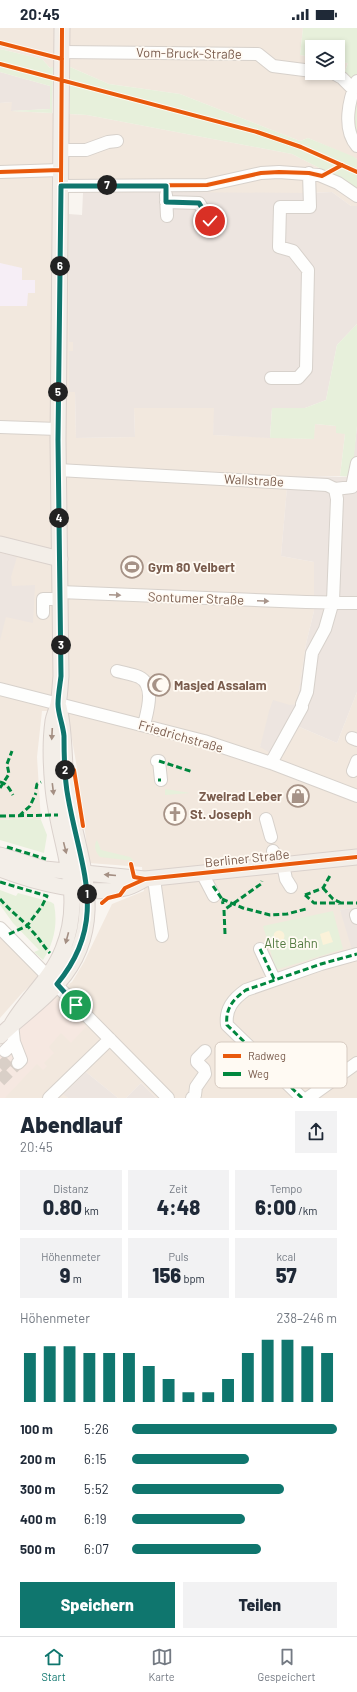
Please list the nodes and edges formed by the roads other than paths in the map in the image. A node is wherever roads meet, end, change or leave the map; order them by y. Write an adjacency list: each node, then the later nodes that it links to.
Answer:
1 (62, 28): 2 (main road)
2 (62, 52): 3 (street, Vom-Bruck-Straße); 8 (main road)
3 (305, 70)
4 (345, 80): 5 (street)
5 (355, 85): 7 (street)
6 (117, 141): 8 (street)
7 (357, 146)
8 (60, 150): 9 (main road)
9 (60, 170): 10 (street); 12 (main road)
10 (0, 172)
11 (309, 173): 13 (street); 14 (street); 18 (street)
12 (61, 186): 13 (street); 20 (main road)
13 (166, 186): 15 (street)
14 (357, 196)
15 (166, 202): 16 (street); 17 (street)
16 (167, 216)
17 (210, 221)
18 (271, 378)
19 (0, 427): 20 (street)
20 (58, 429): 22 (main road)
21 (357, 463): 23 (street)
22 (58, 470): 23 (street, Wallstraße); 25 (main road)
23 (335, 489): 27 (street)
24 (0, 544): 25 (main road)
25 (60, 559): 26 (main road)
26 (60, 595): 27 (street, Sontumer Straße, one-way to 27); 29 (street, Sontumer Straße); 32 (main road)
27 (333, 601): 28 (street, Sontumer Straße); 35 (street)
28 (357, 602)
29 (43, 613)
30 (117, 671): 33 (street)
31 (0, 688): 32 (street, Friedrichstraße)
32 (56, 710): 33 (street, Friedrichstraße); 45 (main road, one-way to 45); 47 (main road)
33 (144, 724): 35 (street, Friedrichstraße)
34 (157, 761): 37 (street)
35 (272, 767): 36 (street, Friedrichstraße)
36 (351, 776): 38 (street, Friedrichstraße)
37 (161, 780)
38 (357, 796)
39 (266, 819): 40 (street)
40 (271, 837)
41 (0, 855): 45 (main road, Berliner Straße)
42 (355, 858): 43 (main road, Berliner Straße)
43 (277, 861): 46 (main road, Berliner Straße); 50 (street)
44 (0, 869): 49 (main road, Berliner Straße)
45 (70, 872): 47 (main road, Berliner Straße); 49 (main road)
46 (202, 873): 48 (main road, Berliner Straße); 52 (street)
47 (86, 874): 48 (main road, Berliner Straße, one-way to 47); 51 (main road)
48 (150, 879): 51 (main road, Berliner Straße); 54 (street)
49 (71, 887): 51 (main road, Berliner Straße); 58 (main road, one-way to 58)
50 (290, 887)
51 (87, 890): 58 (main road)
52 (214, 896)
53 (2, 933): 58 (street)
54 (162, 936)
55 (260, 949): 57 (street)
56 (357, 954): 57 (street)
57 (274, 979): 62 (street)
58 (53, 980): 59 (main road); 61 (street)
59 (12, 1024): 60 (main road); 64 (street)
60 (0, 1036)
61 (110, 1039): 69 (street); 70 (street)
62 (245, 1042)
63 (205, 1051): 71 (street)
64 (14, 1054)
65 (356, 1065): 66 (street)
66 (347, 1071)
67 (292, 1088): 72 (street)
68 (323, 1088): 73 (street)
69 (49, 1098)
70 (168, 1098)
71 (192, 1098)
72 (302, 1098)
73 (308, 1098)

